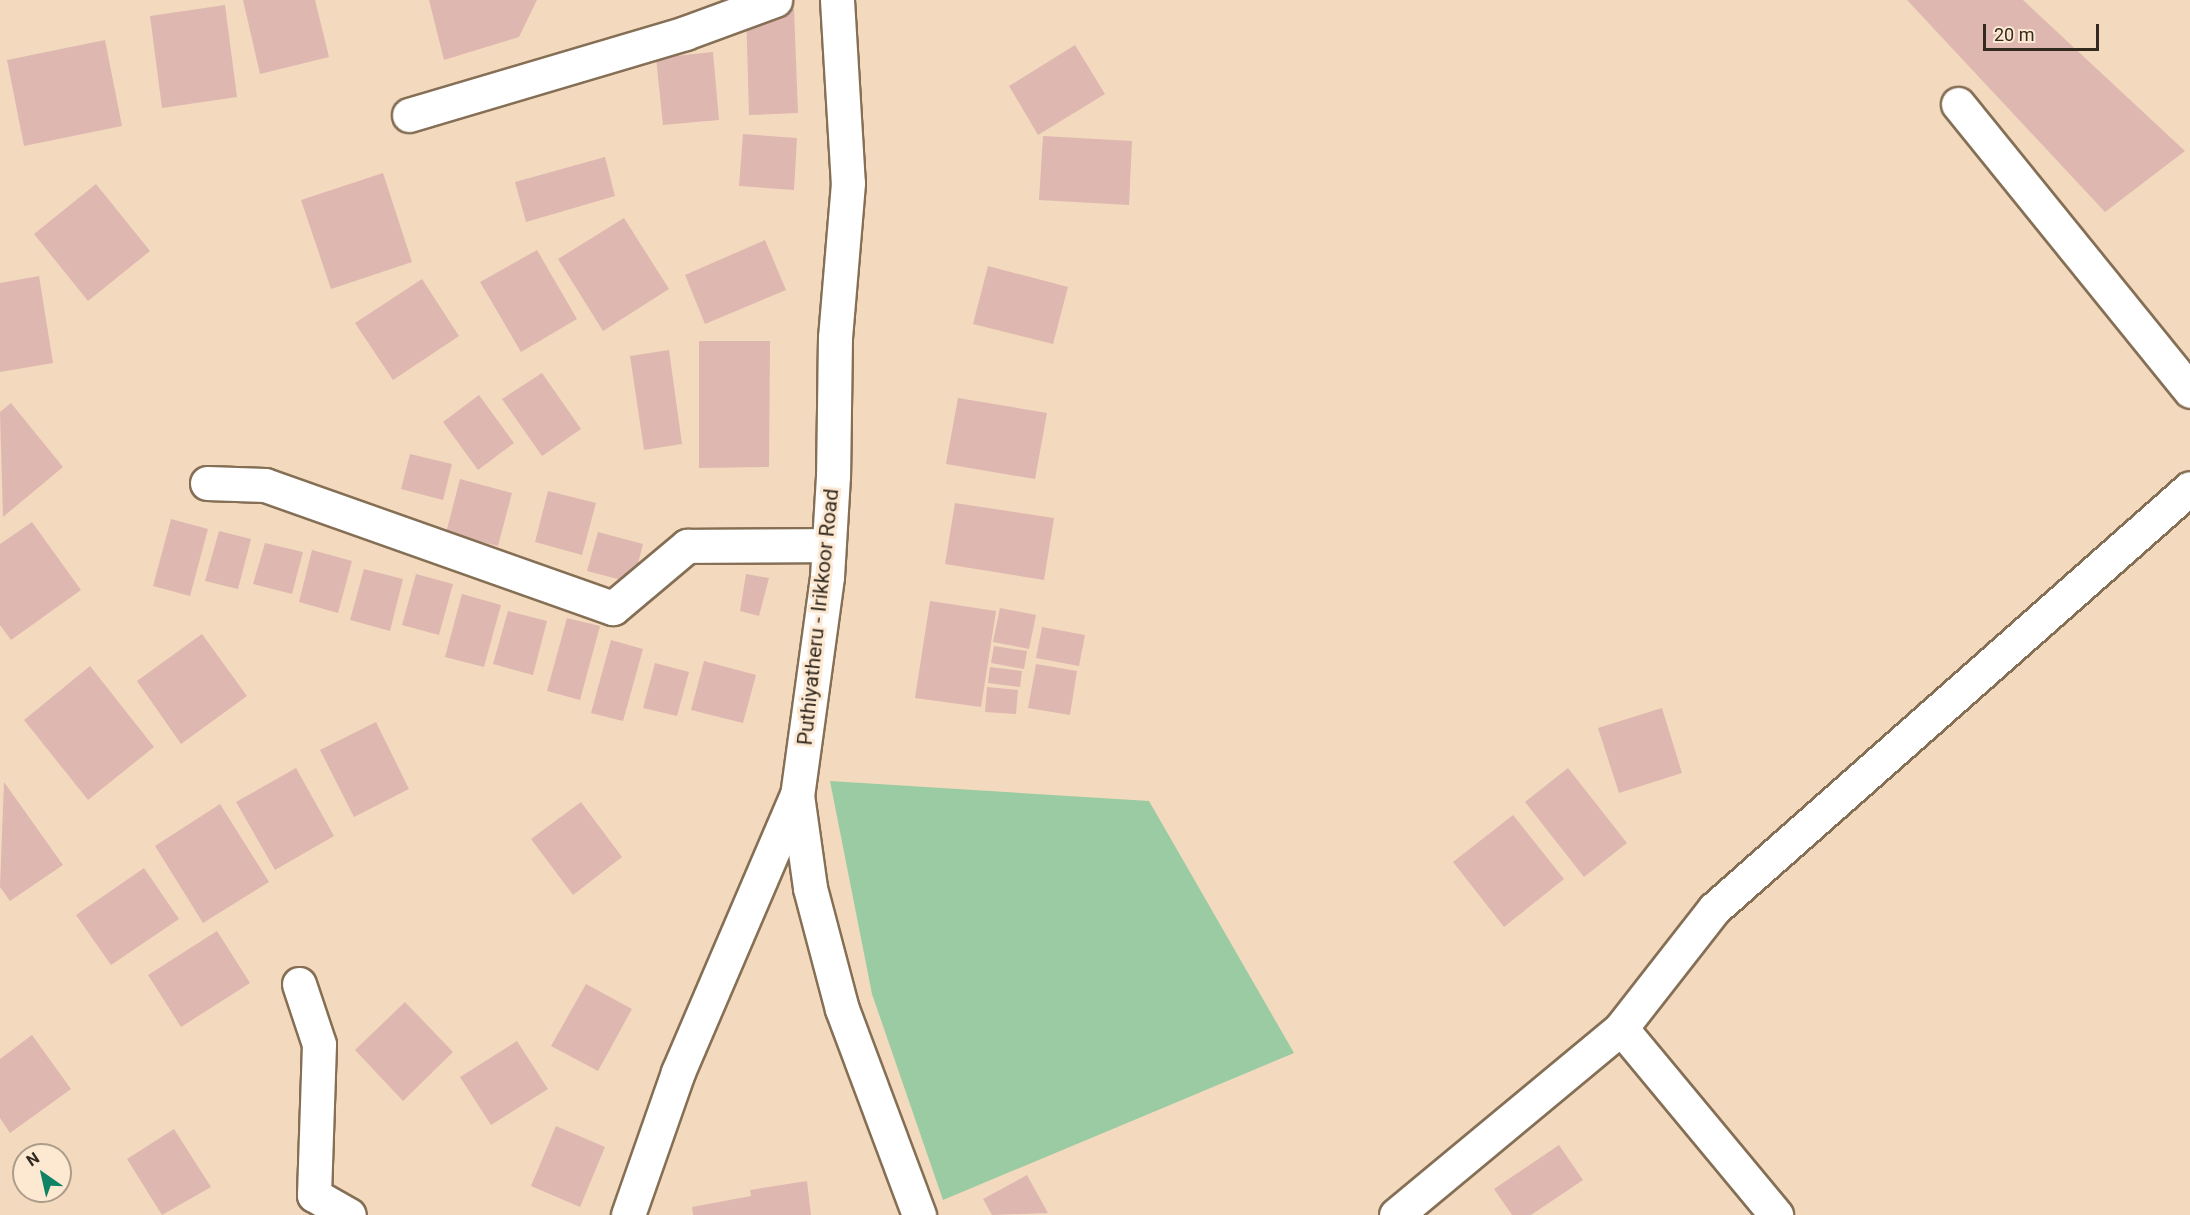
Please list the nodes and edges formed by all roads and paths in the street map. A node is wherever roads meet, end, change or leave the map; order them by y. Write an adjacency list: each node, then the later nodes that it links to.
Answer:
1 (775, 0): 4 (street)
2 (837, 0): 8 (street, Puthiyatheru - Irikkoor Road)
3 (1958, 104): 5 (street)
4 (409, 115)
5 (2190, 391)
6 (207, 483): 8 (street)
7 (2190, 488): 11 (street)
8 (828, 545): 9 (street, Puthiyatheru - Irikkoor Road)
9 (797, 795): 13 (street); 14 (street, Puthiyatheru - Irikkoor Road)
10 (299, 984): 12 (street)
11 (1621, 1028): 15 (street); 16 (street)
12 (349, 1215)
13 (628, 1215)
14 (919, 1215)
15 (1396, 1215)
16 (1776, 1215)

